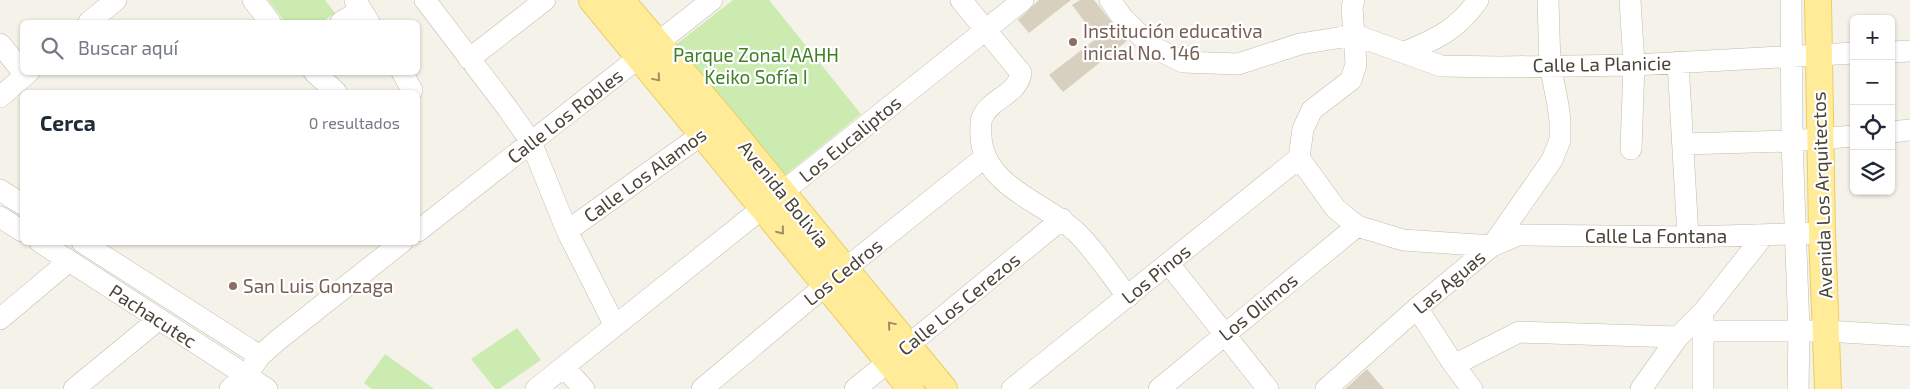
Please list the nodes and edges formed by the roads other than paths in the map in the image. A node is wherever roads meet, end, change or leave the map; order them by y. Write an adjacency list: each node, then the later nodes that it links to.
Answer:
1 (116, 0): 18 (street)
2 (253, 0): 19 (street)
3 (424, 0): 31 (street)
4 (545, 0): 31 (street)
5 (592, 0): 24 (main road, Avenida Bolivia)
6 (622, 0): 24 (main road, Avenida Bolivia)
7 (712, 0): 24 (street, Calle Los Robles)
8 (961, 0): 21 (street)
9 (1023, 0): 21 (street, Los Eucaliptos)
10 (1110, 0): 22 (street)
11 (1548, 0): 33 (street, Las Aguas)
12 (1630, 0): 34 (street)
13 (1791, 0): 30 (street, Avenida Los Arquitectos)
14 (1818, 0): 29 (main road, Avenida Los Arquitectos)
15 (1352, 2): 22 (street)
16 (1472, 4): 26 (street)
17 (362, 11): 20 (street)
18 (91, 20)
19 (268, 20)
20 (345, 20)
21 (986, 30): 51 (street); 54 (street, Los Eucaliptos)
22 (1355, 35): 26 (street, Calle La Planicie); 52 (street)
23 (0, 44): 35 (street)
24 (649, 50): 42 (main road, Avenida Bolivia); 48 (street, Calle Los Robles)
25 (1910, 51): 27 (street)
26 (1405, 52): 33 (street, Calle La Planicie)
27 (1895, 52)
28 (1850, 54): 29 (street, Calle La Planicie)
29 (1818, 55): 30 (street, Calle La Planicie); 46 (main road, Avenida Los Arquitectos)
30 (1791, 56): 32 (street, Calle La Planicie); 47 (street, Avenida Los Arquitectos)
31 (469, 60): 48 (street)
32 (1678, 62): 34 (street, Calle La Planicie); 49 (street)
33 (1550, 65): 34 (street, Calle La Planicie); 69 (street, Las Aguas)
34 (1634, 65): 50 (street)
35 (20, 67)
36 (23, 75): 41 (street)
37 (317, 75): 39 (street)
38 (404, 75): 40 (street)
39 (334, 90)
40 (412, 90)
41 (0, 97)
42 (713, 127): 54 (main road, Avenida Bolivia); 61 (street, Calle Los Alamos)
43 (1910, 130): 44 (street)
44 (1895, 132)
45 (1850, 136): 46 (street)
46 (1820, 139): 47 (street); 62 (main road, Avenida Los Arquitectos)
47 (1792, 141): 49 (street); 63 (street, Avenida Los Arquitectos)
48 (531, 142): 59 (street, Calle Los Robles); 61 (street)
49 (1683, 144): 65 (street)
50 (1631, 149)
51 (986, 157): 57 (street); 72 (street, Los Cedros)
52 (1299, 158): 58 (street); 71 (street, Los Pinos)
53 (0, 190): 55 (street)
54 (772, 201): 72 (main road, Avenida Bolivia); 78 (street, Los Eucaliptos)
55 (20, 203)
56 (0, 217): 60 (street)
57 (1062, 219): 73 (street); 84 (street, Calle Los Cerezos)
58 (1357, 226): 69 (street); 81 (street, Los Olimos)
59 (420, 229)
60 (20, 230)
61 (567, 231): 78 (street)
62 (1822, 232): 63 (street, Calle La Fontana); 80 (main road, Avenida Los Arquitectos)
63 (1795, 234): 64 (street, Calle La Fontana); 79 (street, Avenida Los Arquitectos)
64 (1764, 236): 65 (street, Calle La Fontana); 77 (street)
65 (1688, 237): 69 (street, Calle La Fontana)
66 (45, 245): 70 (street, Pachacutec)
67 (87, 245): 85 (street, Pachacutec)
68 (398, 245): 85 (street)
69 (1492, 246): 74 (street, Las Aguas)
70 (69, 261): 75 (street); 76 (street, Pachacutec)
71 (1168, 264): 73 (street, Los Pinos); 81 (street)
72 (835, 277): 84 (main road, Avenida Bolivia, one-way to 72); 86 (main road, Avenida Bolivia); 94 (street, Los Cedros)
73 (1128, 297): 98 (street, Los Pinos)
74 (1417, 308): 87 (street); 101 (street, Las Aguas)
75 (0, 318)
76 (159, 319): 89 (street, Pachacutec); 90 (street)
77 (1704, 321): 79 (street); 82 (street); 104 (street)
78 (615, 326): 88 (street, Los Eucaliptos)
79 (1799, 331): 80 (street); 105 (street, Avenida Los Arquitectos)
80 (1826, 331): 83 (street); 106 (main road, Avenida Los Arquitectos)
81 (1225, 335): 99 (street, Los Olimos); 100 (street)
82 (1678, 336): 87 (street); 103 (street)
83 (1910, 336)
84 (909, 346): 86 (street, Calle Los Cerezos); 97 (main road, Avenida Bolivia)
85 (260, 356): 89 (street)
86 (889, 362): 95 (street, Calle Los Cerezos); 96 (main road, Avenida Bolivia)
87 (1454, 365): 102 (street)
88 (564, 367): 92 (street, Los Eucaliptos); 93 (street)
89 (238, 382): 91 (street, Pachacutec)
90 (74, 389)
91 (267, 389)
92 (536, 389)
93 (584, 389)
94 (702, 389)
95 (855, 389)
96 (911, 389)
97 (944, 389)
98 (1012, 389)
99 (1159, 389)
100 (1268, 389)
101 (1326, 389)
102 (1472, 389)
103 (1641, 389)
104 (1703, 389)
105 (1798, 389)
106 (1828, 389)

